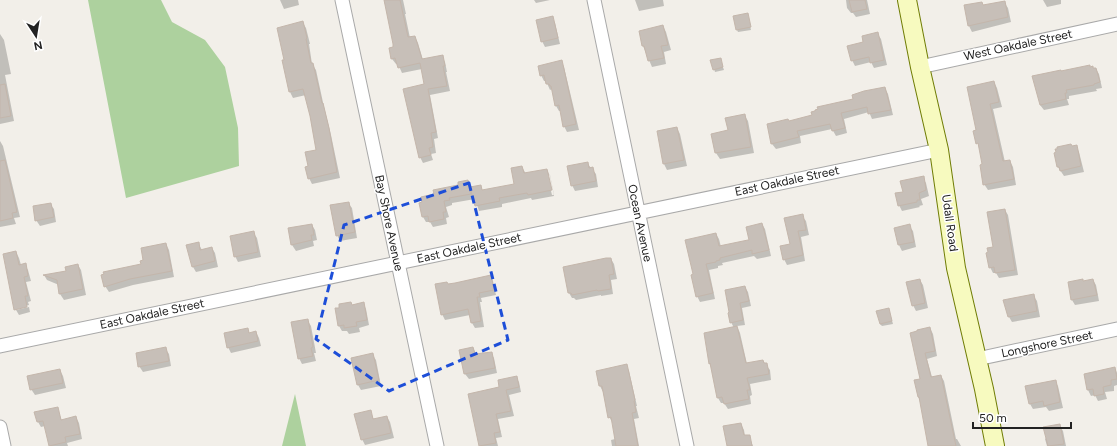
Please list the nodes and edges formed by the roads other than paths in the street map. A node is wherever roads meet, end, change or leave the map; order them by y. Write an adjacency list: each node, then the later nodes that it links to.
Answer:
1 (342, 0): 8 (street, Bay Shore Avenue)
2 (594, 0): 7 (street, Ocean Avenue)
3 (907, 0): 5 (street, Udall Road)
4 (1117, 24): 5 (street, West Oakdale Street)
5 (920, 67): 6 (street, Udall Road)
6 (939, 150): 7 (street, East Oakdale Street); 11 (street, Udall Road)
7 (638, 212): 8 (street, East Oakdale Street); 15 (street, Ocean Avenue)
8 (397, 263): 10 (street, East Oakdale Street); 14 (street, Bay Shore Avenue)
9 (1117, 329): 11 (street, Longshore Street)
10 (0, 346)
11 (977, 359): 16 (street, Udall Road)
12 (0, 427): 13 (street)
13 (4, 446)
14 (437, 446)
15 (686, 446)
16 (995, 446)

